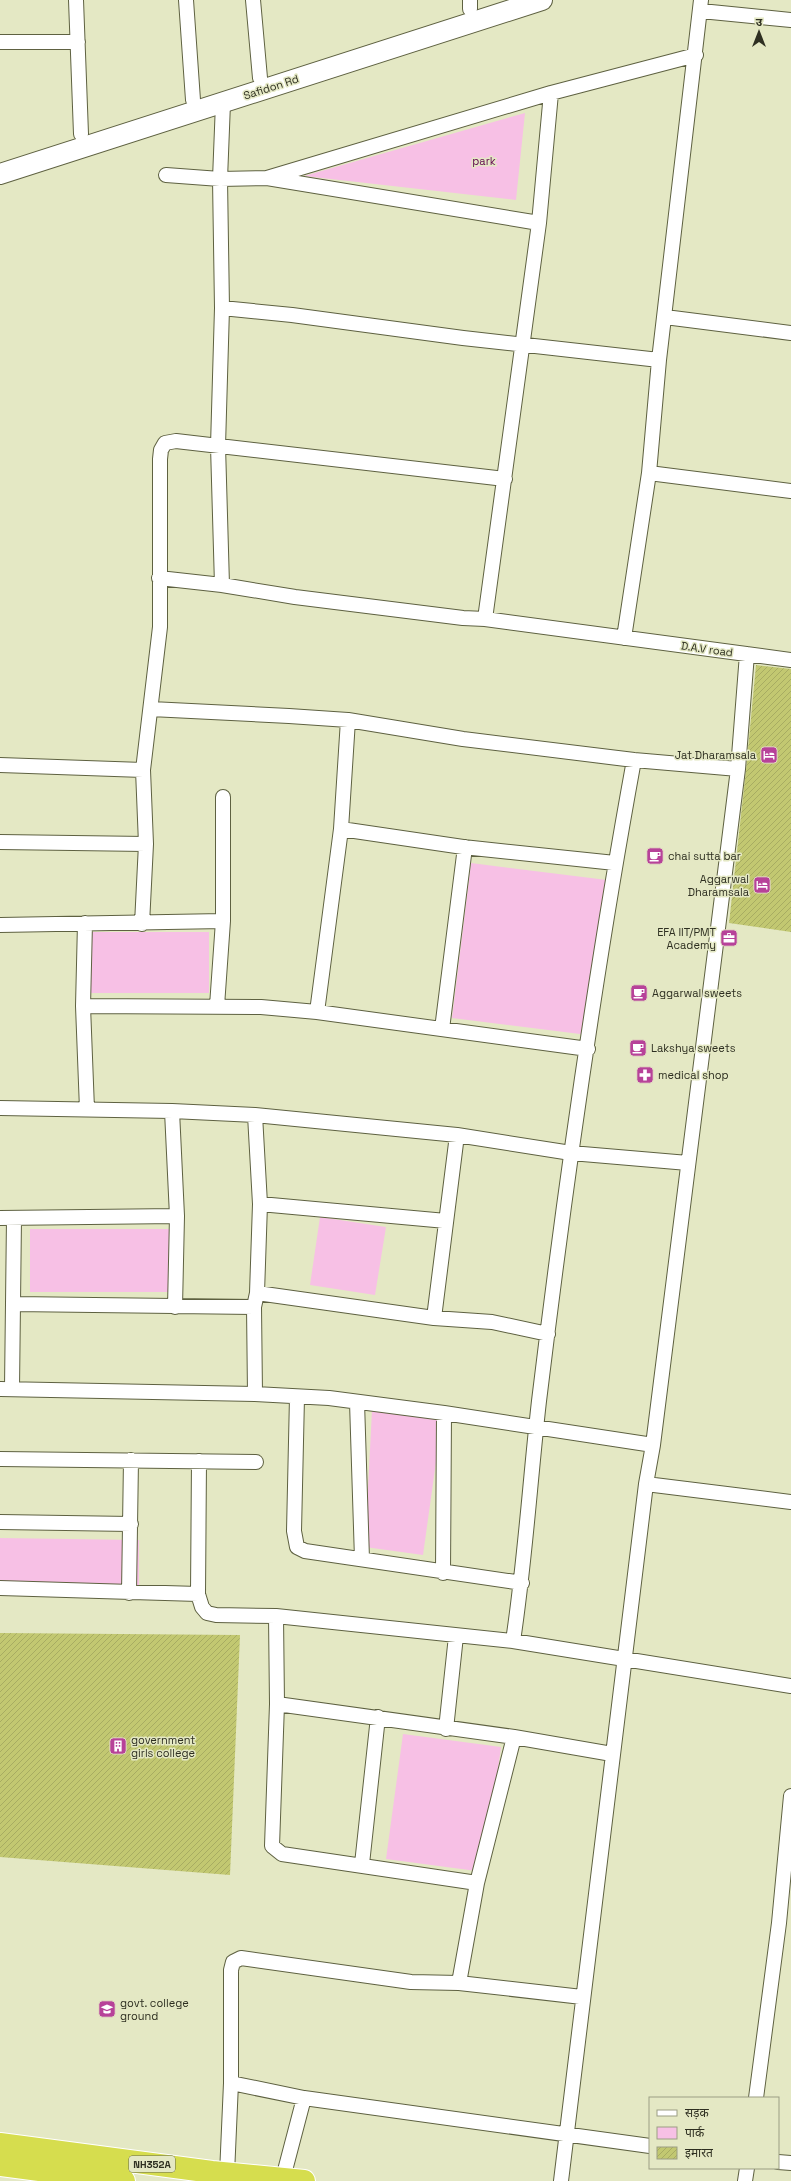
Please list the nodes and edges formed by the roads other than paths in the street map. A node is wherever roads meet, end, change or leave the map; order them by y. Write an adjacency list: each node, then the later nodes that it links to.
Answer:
1 (76, 0): 10 (street)
2 (186, 0): 14 (street)
3 (253, 0): 12 (street)
4 (499, 0): 6 (main road, Safidon Rd)
5 (542, 0): 15 (main road, Safidon Rd)
6 (470, 4): 12 (main road, Safidon Rd)
7 (701, 5): 8 (street); 11 (street)
8 (791, 20)
9 (0, 42): 10 (street)
10 (78, 42): 16 (street)
11 (696, 55): 13 (street); 24 (street)
12 (260, 78): 14 (main road, Safidon Rd)
13 (551, 93): 20 (street); 22 (street)
14 (193, 100): 16 (main road, Safidon Rd)
15 (224, 103): 18 (main road, Safidon Rd); 21 (street)
16 (81, 134): 17 (main road, Safidon Rd)
17 (0, 161)
18 (0, 174)
19 (166, 175): 21 (street)
20 (267, 178): 21 (street); 22 (street)
21 (220, 179): 23 (street)
22 (539, 223): 26 (street)
23 (222, 308): 26 (street); 28 (street)
24 (665, 317): 25 (street); 27 (street)
25 (791, 333)
26 (523, 345): 27 (street); 30 (street)
27 (659, 360): 29 (street)
28 (218, 446): 30 (street); 32 (street); 33 (street)
29 (649, 473): 31 (street); 35 (street)
30 (506, 480): 34 (street)
31 (791, 491)
32 (159, 578): 33 (street, D.A.V road); 38 (street)
33 (222, 585): 34 (street, D.A.V road)
34 (485, 619): 35 (street, D.A.V road)
35 (624, 638): 36 (street, D.A.V road)
36 (747, 654): 37 (street, D.A.V road); 42 (street)
37 (791, 660)
38 (151, 710): 39 (street); 43 (street)
39 (348, 720): 40 (street); 45 (street)
40 (634, 760): 42 (street); 49 (street)
41 (0, 765): 43 (street)
42 (738, 769): 65 (street)
43 (143, 770): 47 (street)
44 (222, 797): 50 (street)
45 (341, 829): 48 (street); 56 (street)
46 (0, 842): 47 (street)
47 (146, 844): 52 (street)
48 (466, 847): 49 (street); 57 (street)
49 (615, 863): 58 (street)
50 (222, 922): 52 (street); 55 (street)
51 (85, 923): 52 (street); 53 (street); 54 (street)
52 (142, 924)
53 (0, 925)
54 (83, 1006): 55 (street); 60 (street)
55 (217, 1006): 56 (street)
56 (317, 1012): 57 (street)
57 (442, 1029): 58 (street)
58 (588, 1049): 64 (street)
59 (0, 1108): 60 (street)
60 (87, 1109): 61 (street)
61 (172, 1111): 62 (street); 67 (street)
62 (255, 1115): 63 (street); 66 (street)
63 (457, 1135): 64 (street); 70 (street)
64 (571, 1153): 65 (street); 75 (street)
65 (688, 1163): 82 (street)
66 (260, 1204): 70 (street); 71 (street)
67 (177, 1216): 69 (street); 73 (street)
68 (0, 1218): 69 (street)
69 (14, 1218): 72 (street)
70 (446, 1221): 74 (street)
71 (255, 1300): 73 (street); 74 (street); 77 (street)
72 (14, 1304): 73 (street); 76 (street)
73 (176, 1307)
74 (434, 1318): 75 (street)
75 (548, 1334): 81 (street)
76 (6, 1389): 77 (street)
77 (255, 1394): 78 (street)
78 (297, 1397): 79 (street); 91 (street)
79 (357, 1402): 80 (street); 91 (street)
80 (444, 1413): 81 (street); 92 (street)
81 (536, 1428): 82 (street); 93 (street)
82 (653, 1445): 87 (street)
83 (0, 1459): 84 (street)
84 (131, 1460): 85 (street); 90 (street)
85 (199, 1461): 86 (street); 96 (street)
86 (256, 1462)
87 (646, 1484): 88 (street); 100 (street)
88 (791, 1502)
89 (0, 1522): 90 (street)
90 (131, 1524): 95 (street)
91 (362, 1559): 92 (street)
92 (443, 1573): 93 (street)
93 (522, 1583): 99 (street)
94 (0, 1588): 95 (street)
95 (129, 1593): 96 (street)
96 (198, 1594): 97 (street)
97 (276, 1616): 98 (street); 102 (street)
98 (456, 1636): 99 (street); 104 (street)
99 (514, 1641): 100 (street)
100 (625, 1658): 101 (street); 106 (street)
101 (791, 1686)
102 (277, 1704): 103 (street); 108 (street)
103 (378, 1717): 104 (street); 108 (street)
104 (446, 1728): 105 (street)
105 (514, 1737): 106 (street); 109 (street)
106 (612, 1754): 112 (street)
107 (791, 1796): 110 (street)
108 (362, 1864): 109 (street)
109 (478, 1883): 111 (street)
110 (785, 1924): 114 (street)
111 (459, 1983): 112 (street); 113 (street)
112 (582, 1997): 116 (street)
113 (231, 2082): 115 (street); 123 (street)
114 (756, 2097)
115 (304, 2098): 116 (street); 124 (street)
116 (567, 2136): 118 (street); 126 (street)
117 (0, 2144): 123 (highway, NH352A)
118 (649, 2146)
119 (779, 2162): 120 (street)
120 (791, 2163)
121 (0, 2165): 125 (highway, NH352A)
122 (747, 2169): 127 (street)
123 (216, 2176): 124 (highway, NH352A)
124 (293, 2179)
125 (124, 2181)
126 (561, 2181)
127 (745, 2181)

